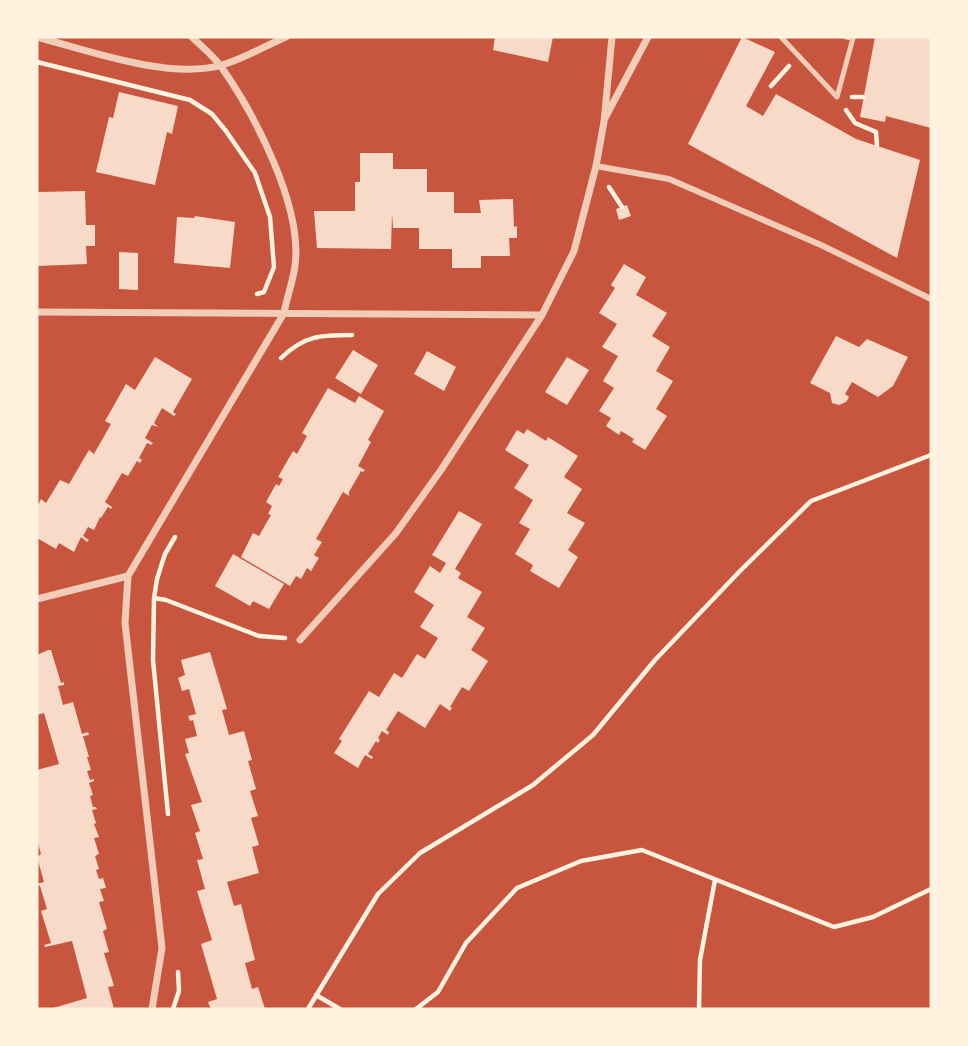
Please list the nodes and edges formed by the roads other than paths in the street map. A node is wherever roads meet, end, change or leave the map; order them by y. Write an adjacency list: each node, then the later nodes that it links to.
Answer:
1 (37, 37): 8 (street)
2 (192, 37): 8 (street)
3 (286, 37): 8 (street)
4 (612, 37): 9 (street)
5 (648, 37): 9 (street)
6 (781, 37): 7 (lane)
7 (846, 37)
8 (221, 65): 13 (street)
9 (604, 122): 10 (street)
10 (596, 166): 11 (street); 14 (street)
11 (931, 299)
12 (37, 312): 13 (street)
13 (284, 313): 14 (street); 15 (street)
14 (542, 315): 17 (street)
15 (128, 576): 16 (street); 18 (street)
16 (37, 599)
17 (300, 640)
18 (152, 1009)

